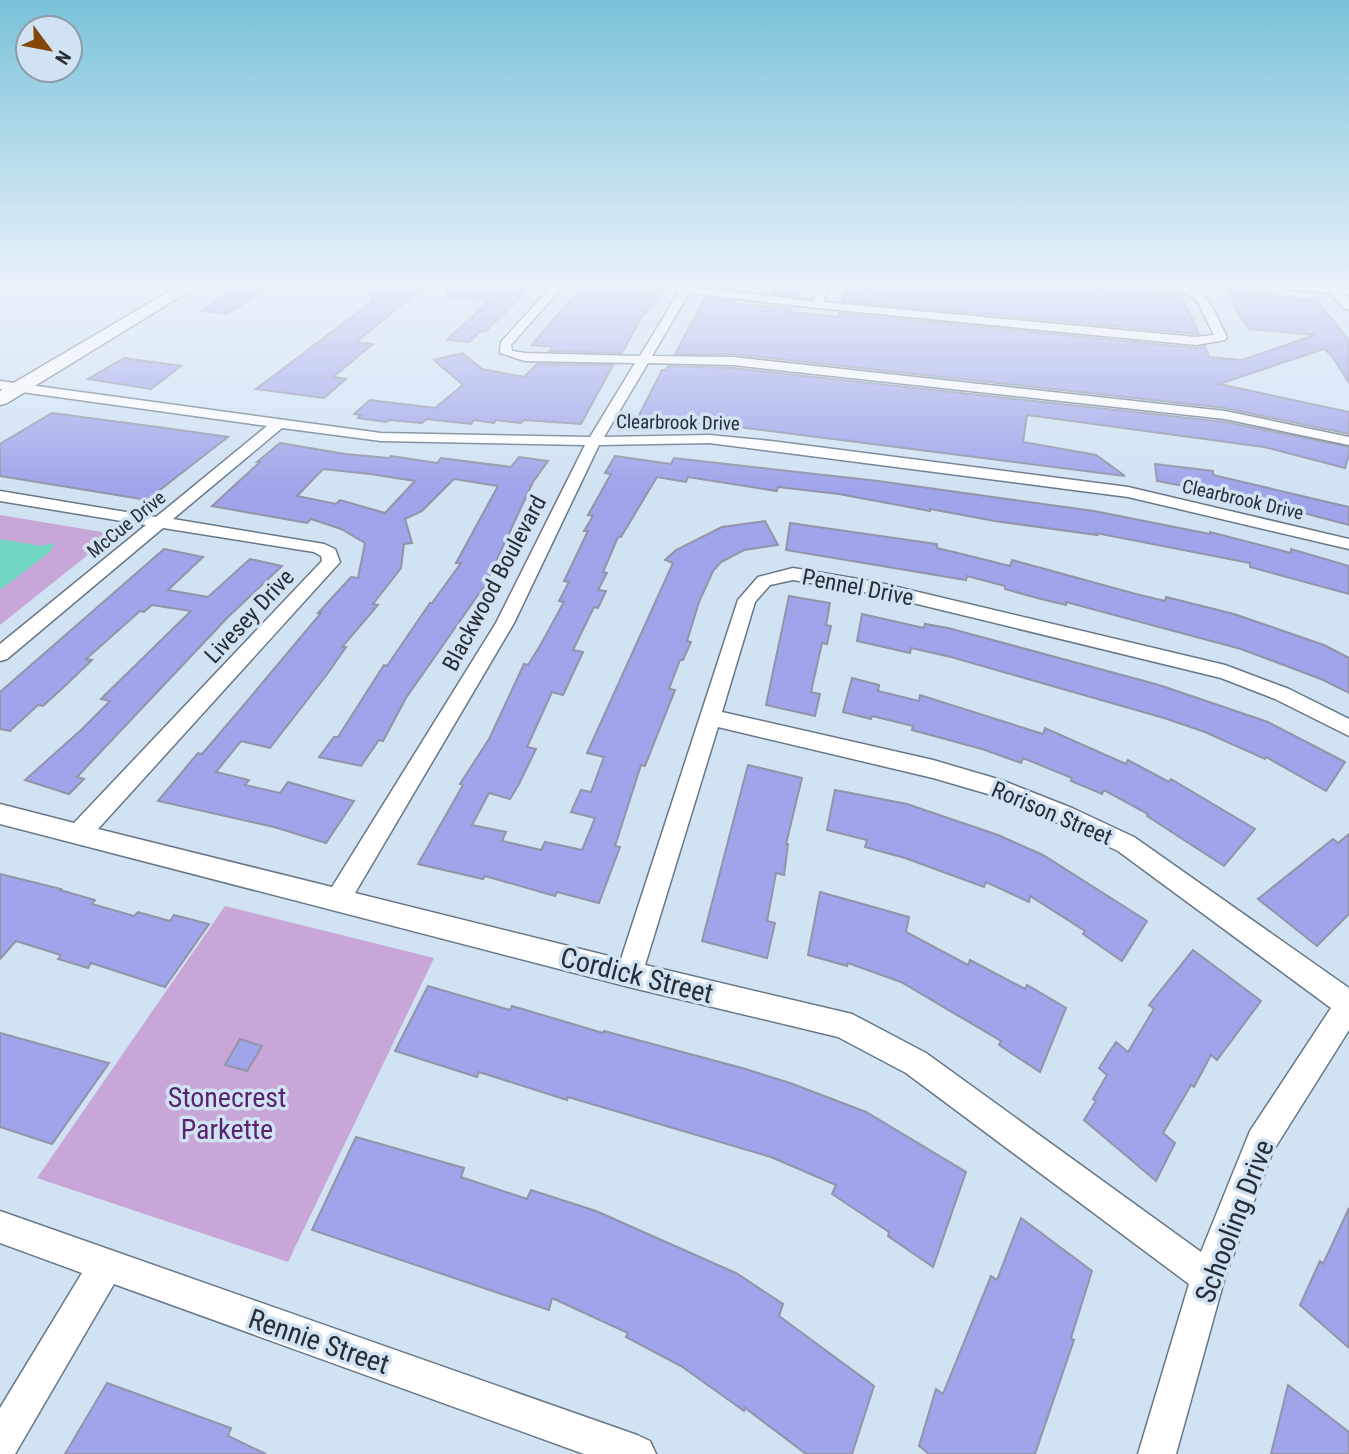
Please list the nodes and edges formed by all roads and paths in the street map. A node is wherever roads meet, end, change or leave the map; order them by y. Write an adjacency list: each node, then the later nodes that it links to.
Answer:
1 (78, 353): 5 (main road)
2 (85, 353): 5 (main road)
3 (506, 353): 6 (street)
4 (649, 353): 6 (street, Blackwood Boulevard)
5 (75, 356): 7 (main road)
6 (646, 358): 10 (street, Blackwood Boulevard); 11 (street)
7 (10, 386): 8 (main road); 9 (street, Clearbrook Drive)
8 (0, 399)
9 (278, 424): 10 (street, Clearbrook Drive); 13 (street, McCue Drive)
10 (594, 440): 14 (street, Clearbrook Drive); 20 (street, Blackwood Boulevard)
11 (1349, 441)
12 (0, 496): 13 (street)
13 (162, 522): 15 (street, McCue Drive); 19 (street, Livesey Drive)
14 (1349, 544)
15 (0, 654)
16 (710, 717): 17 (street, Pennel Drive); 21 (street, Pennel Drive); 22 (street, Rorison Street)
17 (1349, 728)
18 (0, 814): 19 (street, Cordick Street)
19 (79, 834): 20 (street, Cordick Street)
20 (337, 901): 21 (street, Cordick Street)
21 (629, 974): 25 (street, Cordick Street)
22 (1349, 1005): 25 (street, Schooling Drive)
23 (0, 1227): 24 (street, Rennie Street)
24 (105, 1267): 26 (street); 27 (street, Rennie Street)
25 (1208, 1277): 28 (street, Schooling Drive)
26 (0, 1443)
27 (637, 1454)
28 (1157, 1454)

